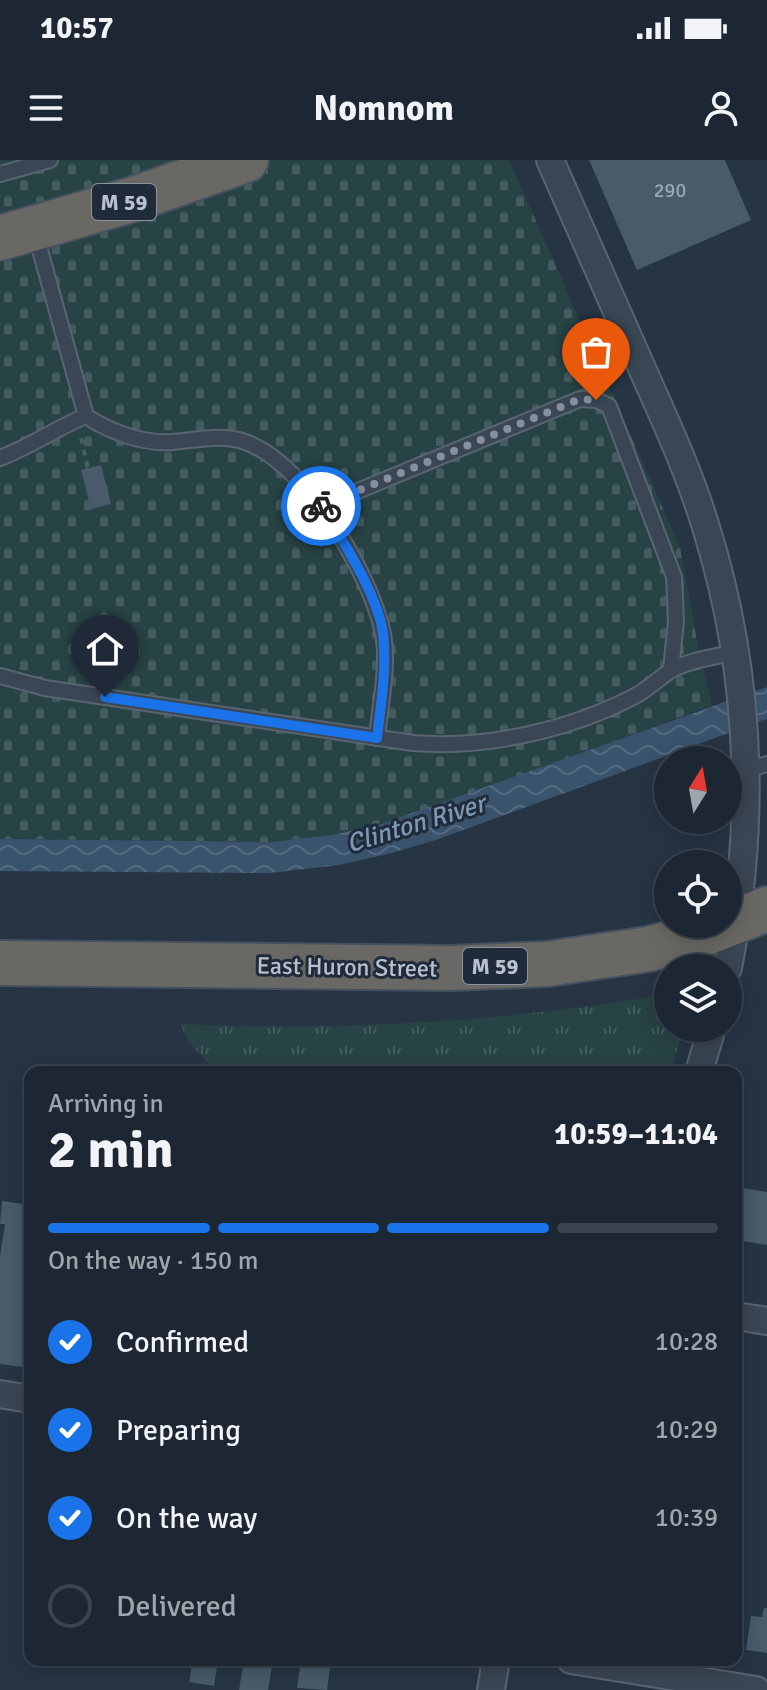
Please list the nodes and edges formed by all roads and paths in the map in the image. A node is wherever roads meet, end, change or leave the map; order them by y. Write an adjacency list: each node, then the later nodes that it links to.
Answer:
1 (50, 160): 4 (lane)
2 (246, 160): 5 (highway, M 59)
3 (550, 160): 10 (street)
4 (0, 174)
5 (17, 233): 6 (lane)
6 (81, 418): 7 (lane); 8 (path); 9 (lane)
7 (0, 458)
8 (88, 469)
9 (319, 507): 11 (lane); 13 (lane)
10 (737, 664): 11 (lane); 14 (street)
11 (671, 670): 13 (lane)
12 (0, 676): 13 (lane)
13 (377, 738)
14 (753, 760): 15 (street)
15 (752, 915): 16 (street); 17 (highway, East Huron Street / M 59)
16 (734, 954)
17 (0, 963)
18 (708, 1042): 19 (street)
19 (701, 1066)
20 (742, 1317): 21 (street)
21 (767, 1321)
22 (0, 1394): 23 (street)
23 (24, 1398)
24 (495, 1666): 26 (street)
25 (608, 1666): 27 (street)
26 (491, 1690)
27 (756, 1690)

